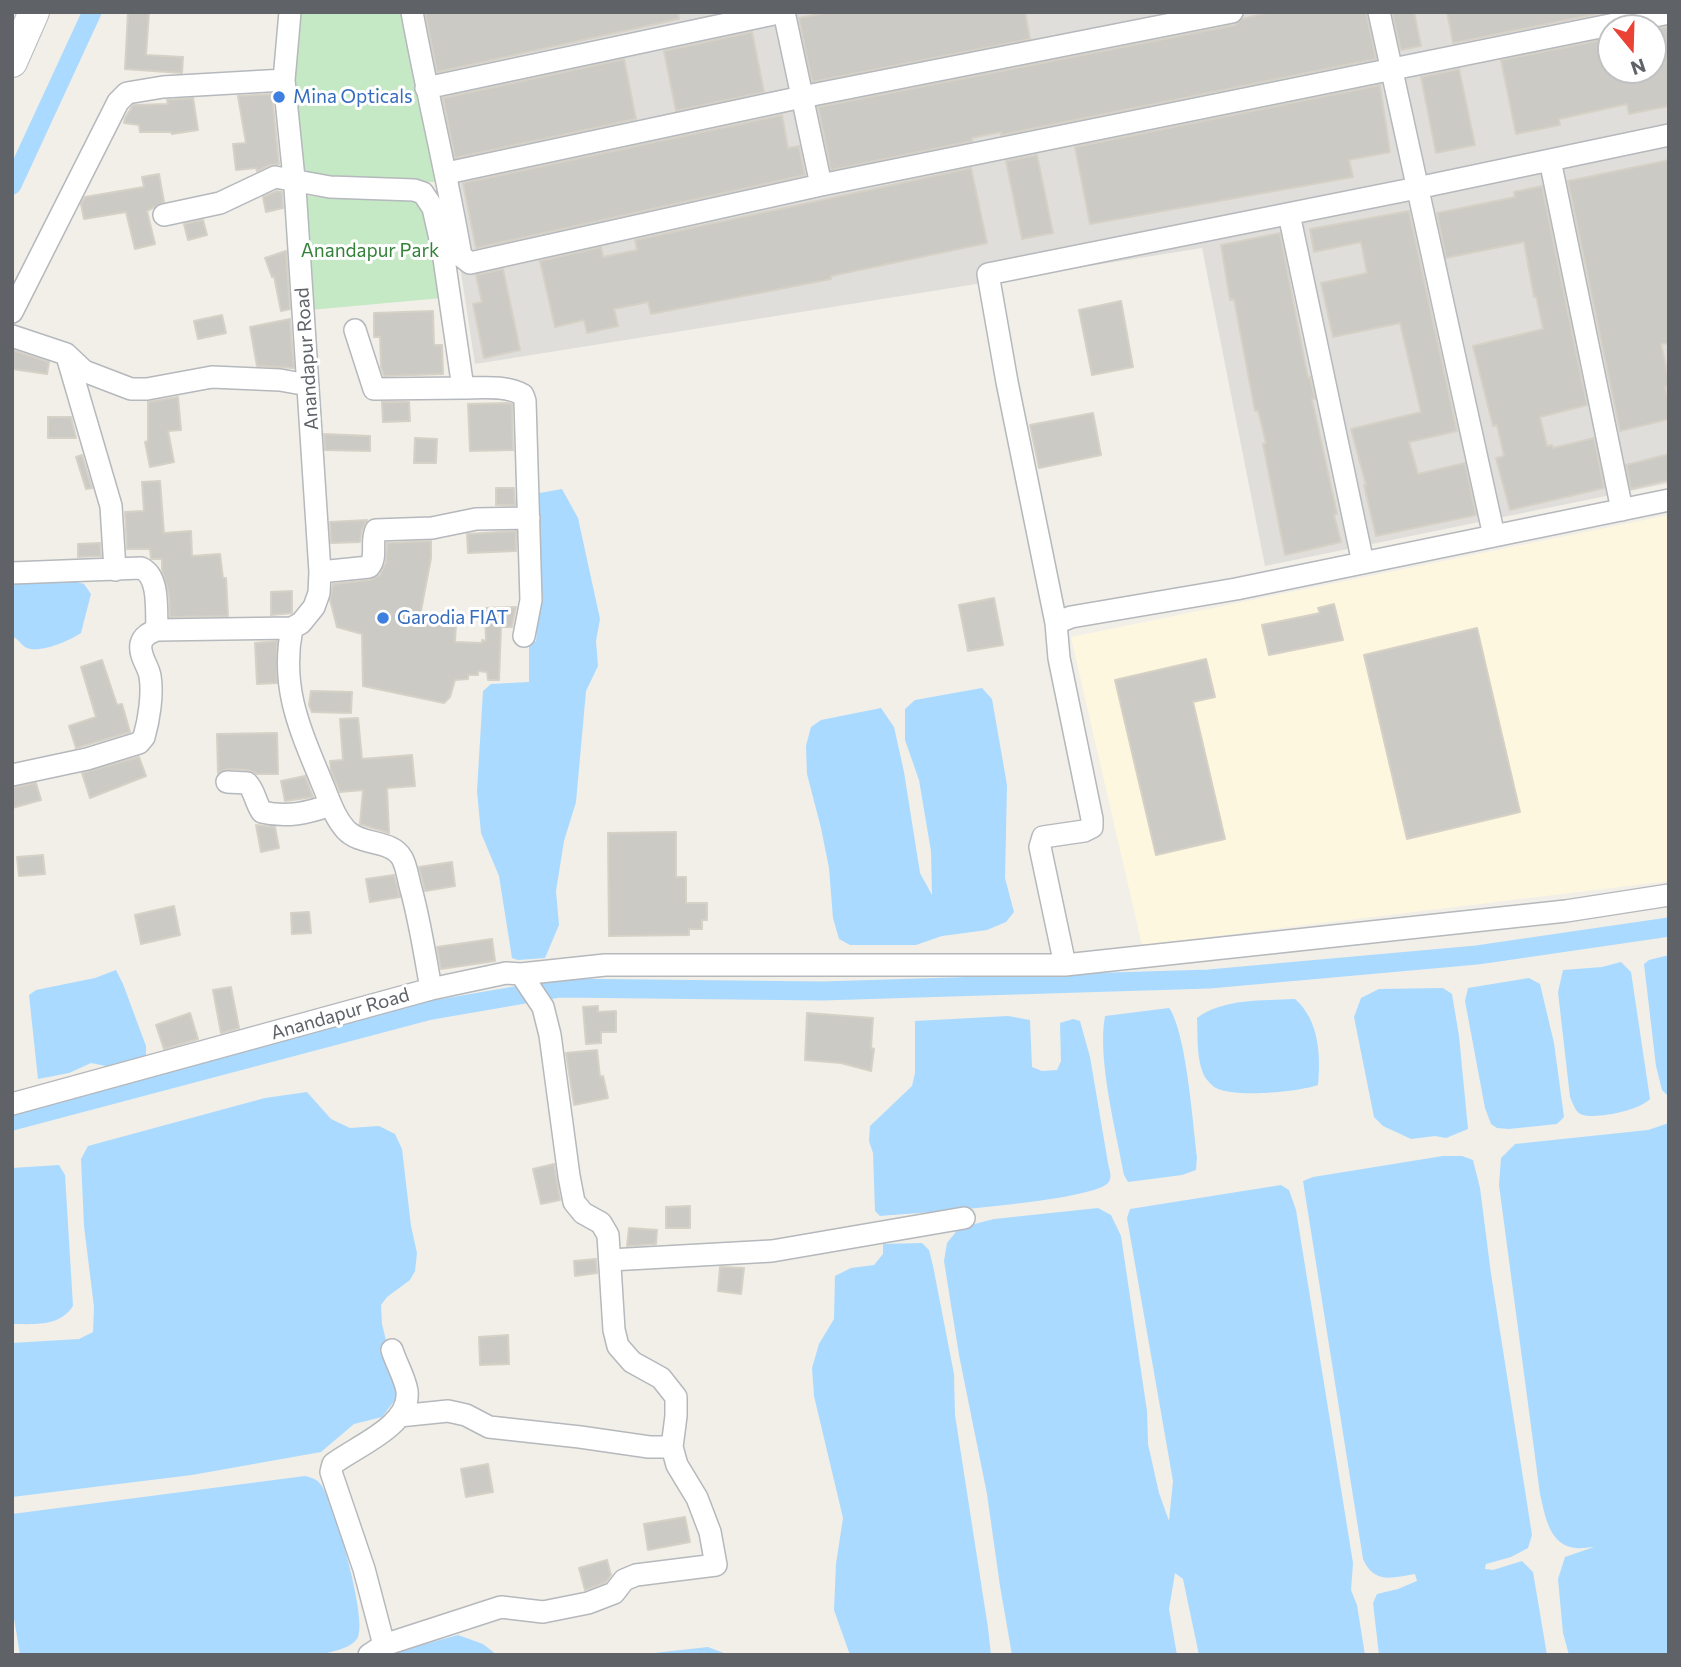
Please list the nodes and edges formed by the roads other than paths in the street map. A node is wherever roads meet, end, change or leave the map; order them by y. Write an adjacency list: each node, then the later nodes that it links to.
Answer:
1 (34, 12): 8 (main road)
2 (290, 12): 10 (street, Anandapur Road)
3 (412, 12): 11 (street)
4 (783, 12): 11 (street); 12 (street)
5 (1232, 12): 12 (street)
6 (1379, 12): 9 (street)
7 (1669, 13): 9 (street)
8 (12, 62)
9 (1391, 68): 17 (street); 18 (street)
10 (284, 80): 16 (street, Anandapur Road); 21 (street)
11 (426, 88): 15 (street)
12 (802, 97): 15 (street); 17 (street)
13 (1669, 135): 14 (street)
14 (1550, 160): 18 (street); 28 (street)
15 (447, 173): 17 (street)
16 (293, 181): 20 (street); 25 (street, Anandapur Road); 26 (street)
17 (821, 185)
18 (1417, 188): 19 (street); 30 (street)
19 (1289, 214): 31 (street); 35 (street)
20 (164, 215)
21 (12, 312)
22 (355, 330): 26 (street)
23 (12, 336): 24 (street)
24 (66, 355): 25 (street); 32 (street)
25 (308, 385): 33 (street, Anandapur Road)
26 (463, 388): 29 (street)
27 (1669, 500): 28 (street)
28 (1622, 510): 30 (street)
29 (530, 518): 33 (street); 38 (street)
30 (1494, 536): 31 (street)
31 (1363, 563): 35 (street)
32 (115, 570): 34 (street); 37 (street)
33 (320, 572): 36 (street, Anandapur Road)
34 (12, 573)
35 (1056, 623): 43 (street)
36 (292, 628): 37 (street); 41 (street, Anandapur Road)
37 (157, 630): 39 (street)
38 (524, 636)
39 (12, 775)
40 (227, 782): 41 (street)
41 (331, 805): 45 (street, Anandapur Road)
42 (1669, 895): 43 (street)
43 (1065, 965): 44 (street)
44 (525, 980): 45 (street); 48 (street)
45 (431, 989): 46 (street, Anandapur Road)
46 (12, 1104)
47 (964, 1219): 48 (street)
48 (610, 1260): 51 (street)
49 (392, 1350): 50 (street)
50 (399, 1416): 51 (street); 52 (street)
51 (672, 1447): 52 (street)
52 (376, 1650)

